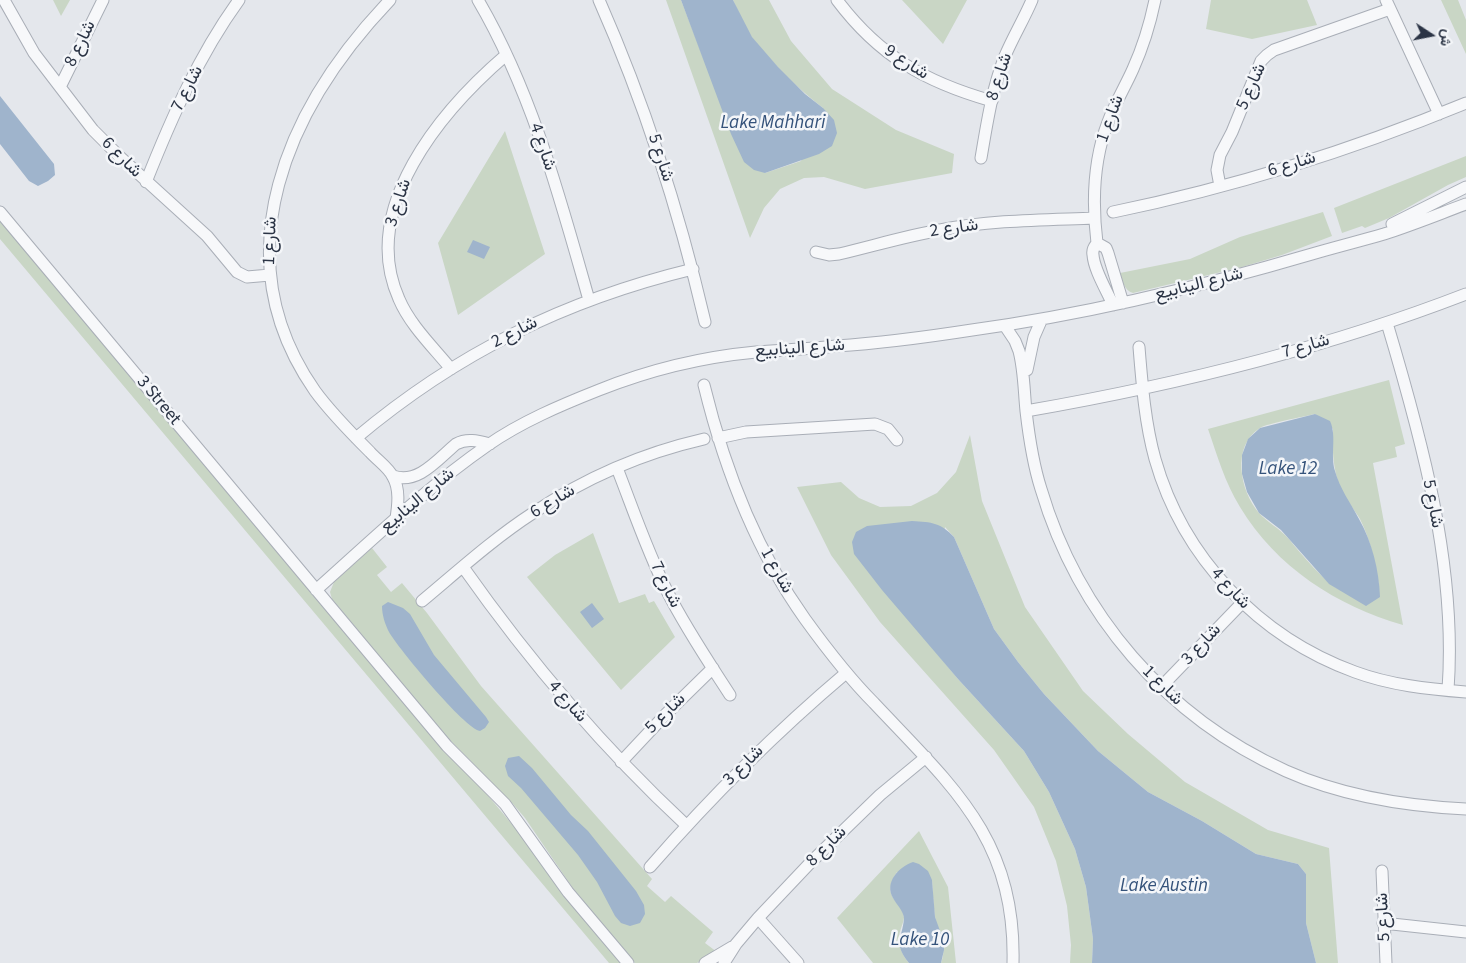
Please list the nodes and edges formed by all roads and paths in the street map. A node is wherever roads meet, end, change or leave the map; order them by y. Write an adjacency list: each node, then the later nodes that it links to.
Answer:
1 (4, 0): 12 (street, شارع 6)
2 (103, 0): 12 (street, شارع 8)
3 (239, 0): 17 (street, شارع 7)
4 (390, 0): 28 (street, شارع 1)
5 (478, 0): 11 (street, شارع 4)
6 (599, 0): 27 (street, شارع 5)
7 (837, 0): 13 (street, شارع 9)
8 (1032, 0): 13 (street, شارع 8)
9 (1155, 0): 23 (street, شارع 1)
10 (1388, 5): 15 (street); 18 (street, شارع 5)
11 (506, 55): 30 (street, شارع 4); 37 (street, شارع 3)
12 (60, 88): 17 (street, شارع 6)
13 (992, 101): 16 (street, شارع 8)
14 (1466, 102): 15 (street, شارع 6)
15 (1440, 114): 18 (street, شارع 6)
16 (981, 158)
17 (146, 182): 28 (street, شارع 6)
18 (1220, 186): 22 (street, شارع 6)
19 (1466, 188): 25 (street, شارع الينابيع)
20 (1466, 204): 25 (street, شارع الينابيع)
21 (0, 212): 51 (street, 3 Street)
22 (1113, 212)
23 (1094, 218): 24 (street, شارع 1); 26 (street, شارع 2)
24 (1097, 243): 31 (street, شارع 1); 31 (street, شارع 1)
25 (1344, 245): 31 (street, شارع الينابيع)
26 (816, 252)
27 (693, 269): 30 (street, شارع 2); 33 (street, شارع 5)
28 (270, 275): 42 (street, شارع 1)
29 (1466, 294): 34 (street, شارع 7)
30 (589, 300): 37 (street, شارع 2)
31 (1118, 304): 32 (street, شارع الينابيع)
32 (1041, 320): 35 (street, شارع الينابيع); 39 (street, شارع 1)
33 (705, 322)
34 (1387, 323): 40 (street, شارع 7); 57 (street, شارع 5)
35 (1005, 326): 39 (street, شارع 1); 46 (street, شارع الينابيع)
36 (1139, 347): 40 (street, شارع 4)
37 (451, 369): 42 (street, شارع 2)
38 (704, 384): 43 (street, شارع 1)
39 (1024, 388): 41 (street, شارع 1)
40 (1143, 389): 41 (street); 53 (street, شارع 4)
41 (1026, 411): 56 (street, شارع 1)
42 (356, 438): 48 (street, شارع 1)
43 (718, 438): 45 (street); 55 (street, شارع 1)
44 (704, 439): 47 (street, شارع 6)
45 (897, 440)
46 (490, 444): 48 (street); 49 (street, شارع الينابيع)
47 (617, 468): 50 (street, شارع 6); 54 (street, شارع 7)
48 (393, 476): 49 (street)
49 (396, 518): 51 (street, شارع الينابيع)
50 (463, 567): 52 (street, شارع 6); 61 (street, شارع 4)
51 (316, 590): 71 (street, 3 Street)
52 (422, 601)
53 (1242, 603): 56 (street, شارع 3); 57 (street, شارع 4)
54 (713, 668): 59 (street, شارع 7); 61 (street, شارع 5)
55 (846, 673): 60 (street, شارع 1); 63 (street, شارع 3)
56 (1162, 687): 62 (street, شارع 1)
57 (1448, 690): 58 (street, شارع 4)
58 (1466, 692)
59 (730, 695)
60 (926, 758): 66 (street, شارع 8); 74 (street, شارع 1)
61 (621, 762): 63 (street, شارع 4)
62 (1466, 809)
63 (686, 825): 64 (street, شارع 3)
64 (650, 867)
65 (1382, 871): 67 (street, شارع 5)
66 (758, 918): 69 (street, شارع 8); 73 (street)
67 (1383, 923): 68 (street); 75 (street, شارع 5)
68 (1466, 932)
69 (736, 944): 70 (street, شارع 8); 72 (street, شارع 8)
70 (709, 962)
71 (628, 963)
72 (724, 963)
73 (798, 963)
74 (1013, 963)
75 (1386, 963)

